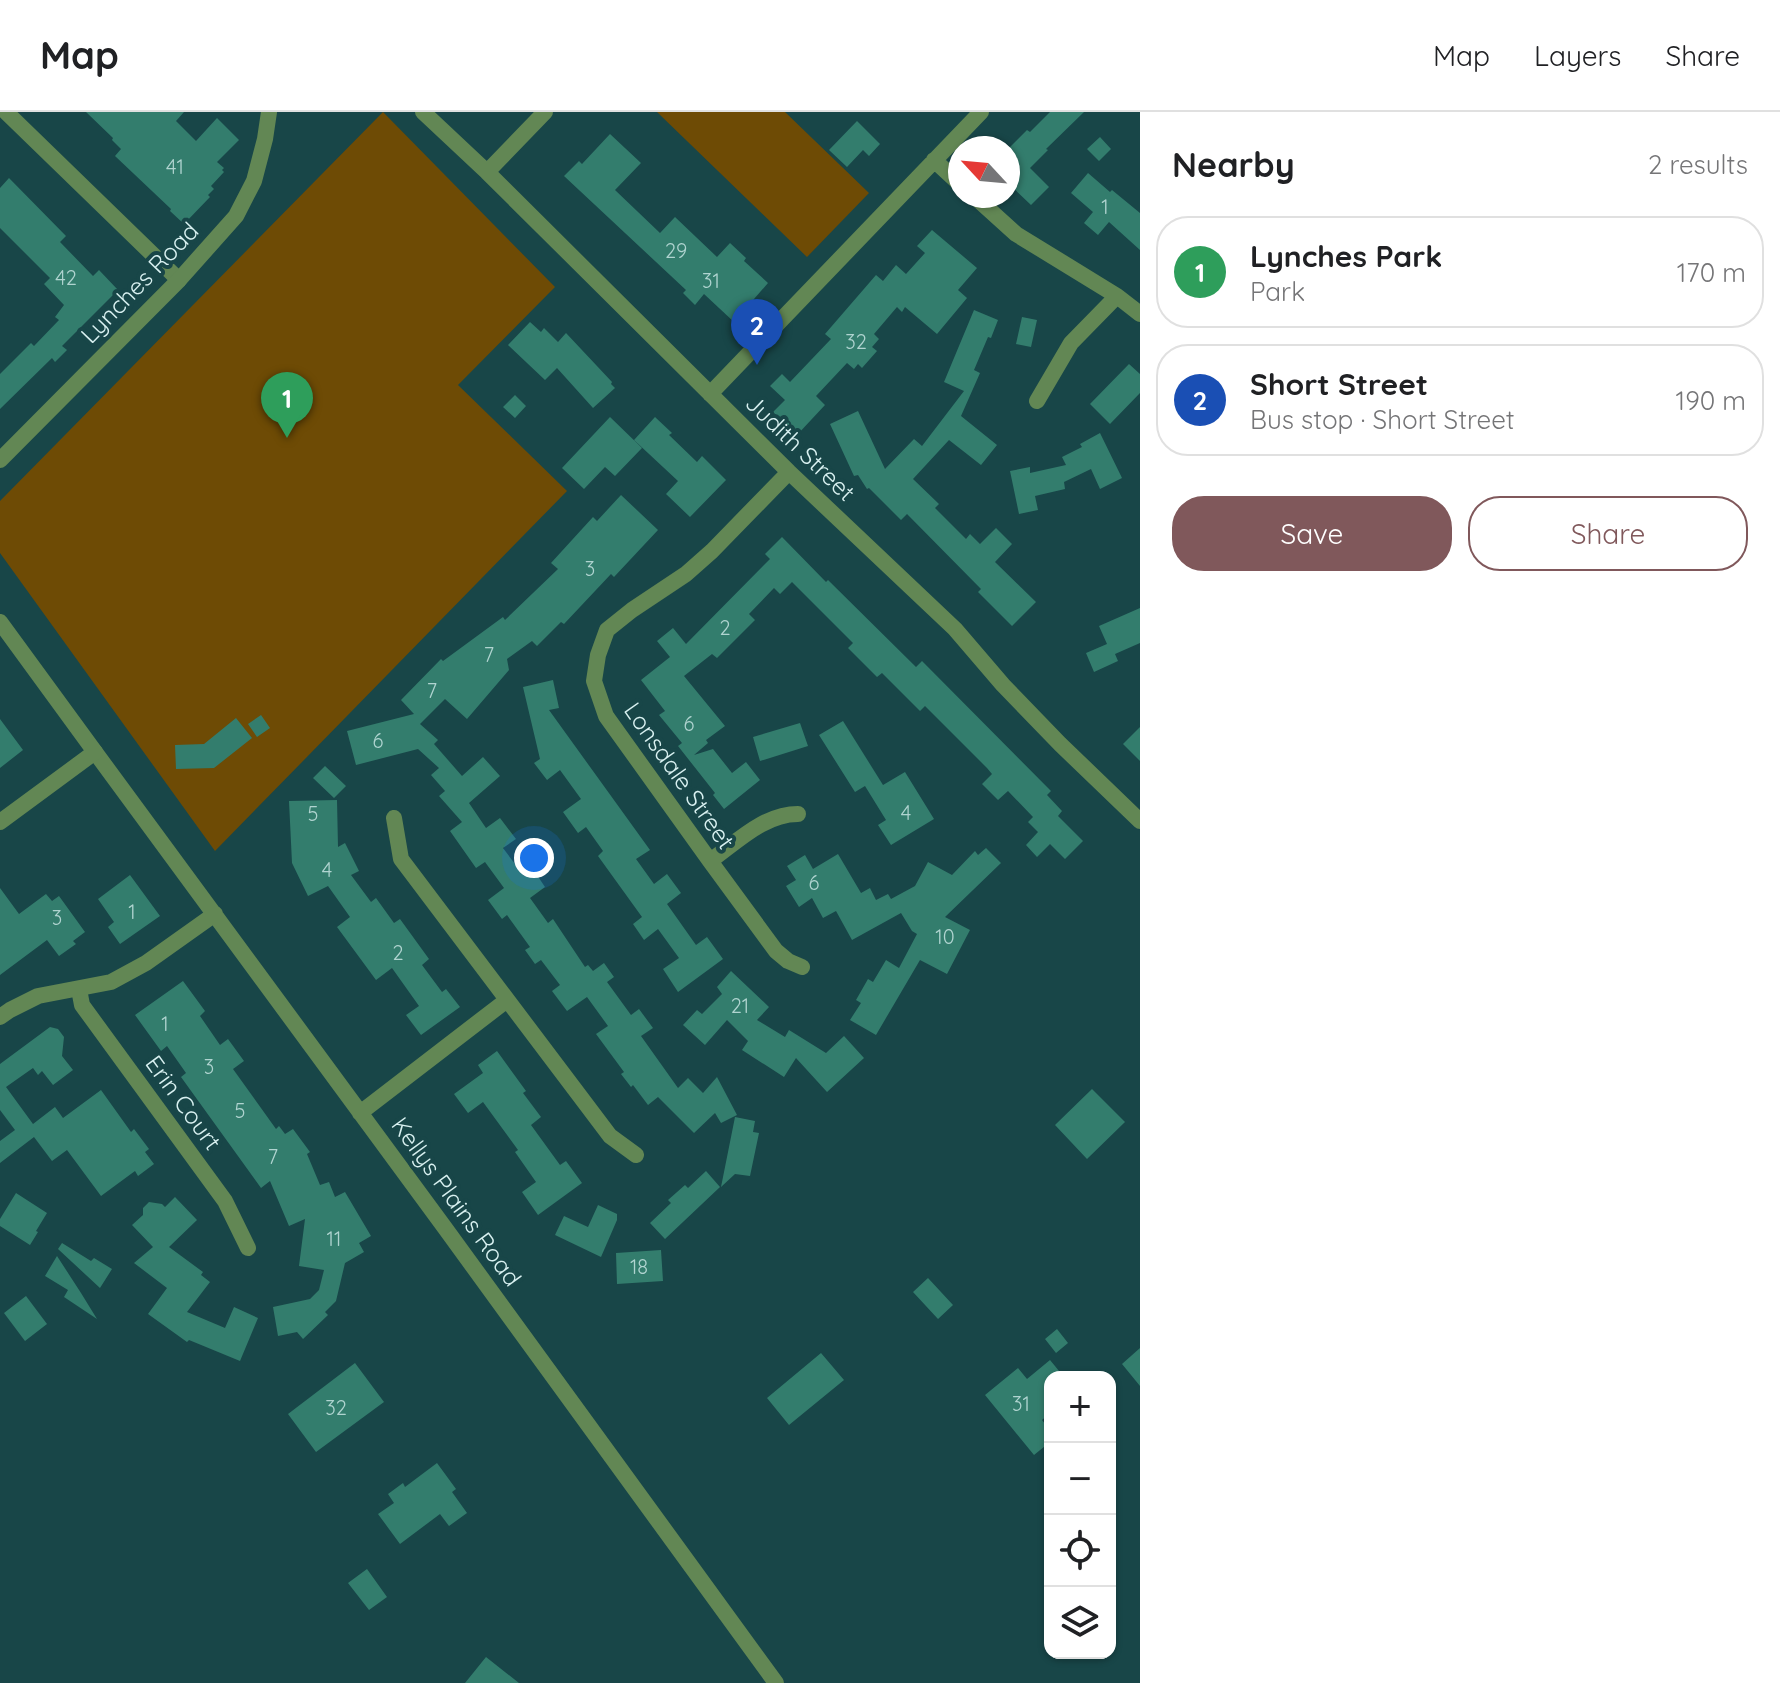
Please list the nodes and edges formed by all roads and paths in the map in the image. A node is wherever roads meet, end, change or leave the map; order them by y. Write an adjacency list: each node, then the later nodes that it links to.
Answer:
1 (6, 112): 10 (street)
2 (269, 112): 10 (street, Lynches Road)
3 (423, 112): 7 (street, Judith Street)
4 (545, 112): 7 (street)
5 (981, 112): 6 (street)
6 (934, 160): 8 (street); 13 (street)
7 (487, 172): 13 (street, Judith Street)
8 (948, 173)
9 (987, 208): 11 (street)
10 (179, 280): 15 (street, Lynches Road)
11 (1117, 296): 12 (street); 14 (street)
12 (1140, 314)
13 (710, 394): 16 (street, Judith Street)
14 (1037, 401)
15 (0, 460)
16 (789, 472): 21 (street, Judith Street); 23 (street, Lonsdale Street)
17 (0, 622): 18 (street, Kellys Plains Road)
18 (95, 752): 22 (street); 24 (street, Kellys Plains Road)
19 (798, 814): 23 (street)
20 (394, 818): 27 (street)
21 (1140, 821)
22 (0, 822)
23 (710, 861): 25 (street, Lonsdale Street)
24 (215, 914): 26 (street); 29 (street, Kellys Plains Road)
25 (802, 967)
26 (79, 989): 28 (street); 31 (street, Erin Court)
27 (507, 1000): 29 (street); 30 (street)
28 (0, 1017)
29 (360, 1113): 32 (street, Kellys Plains Road)
30 (636, 1155)
31 (248, 1248)
32 (776, 1683)

